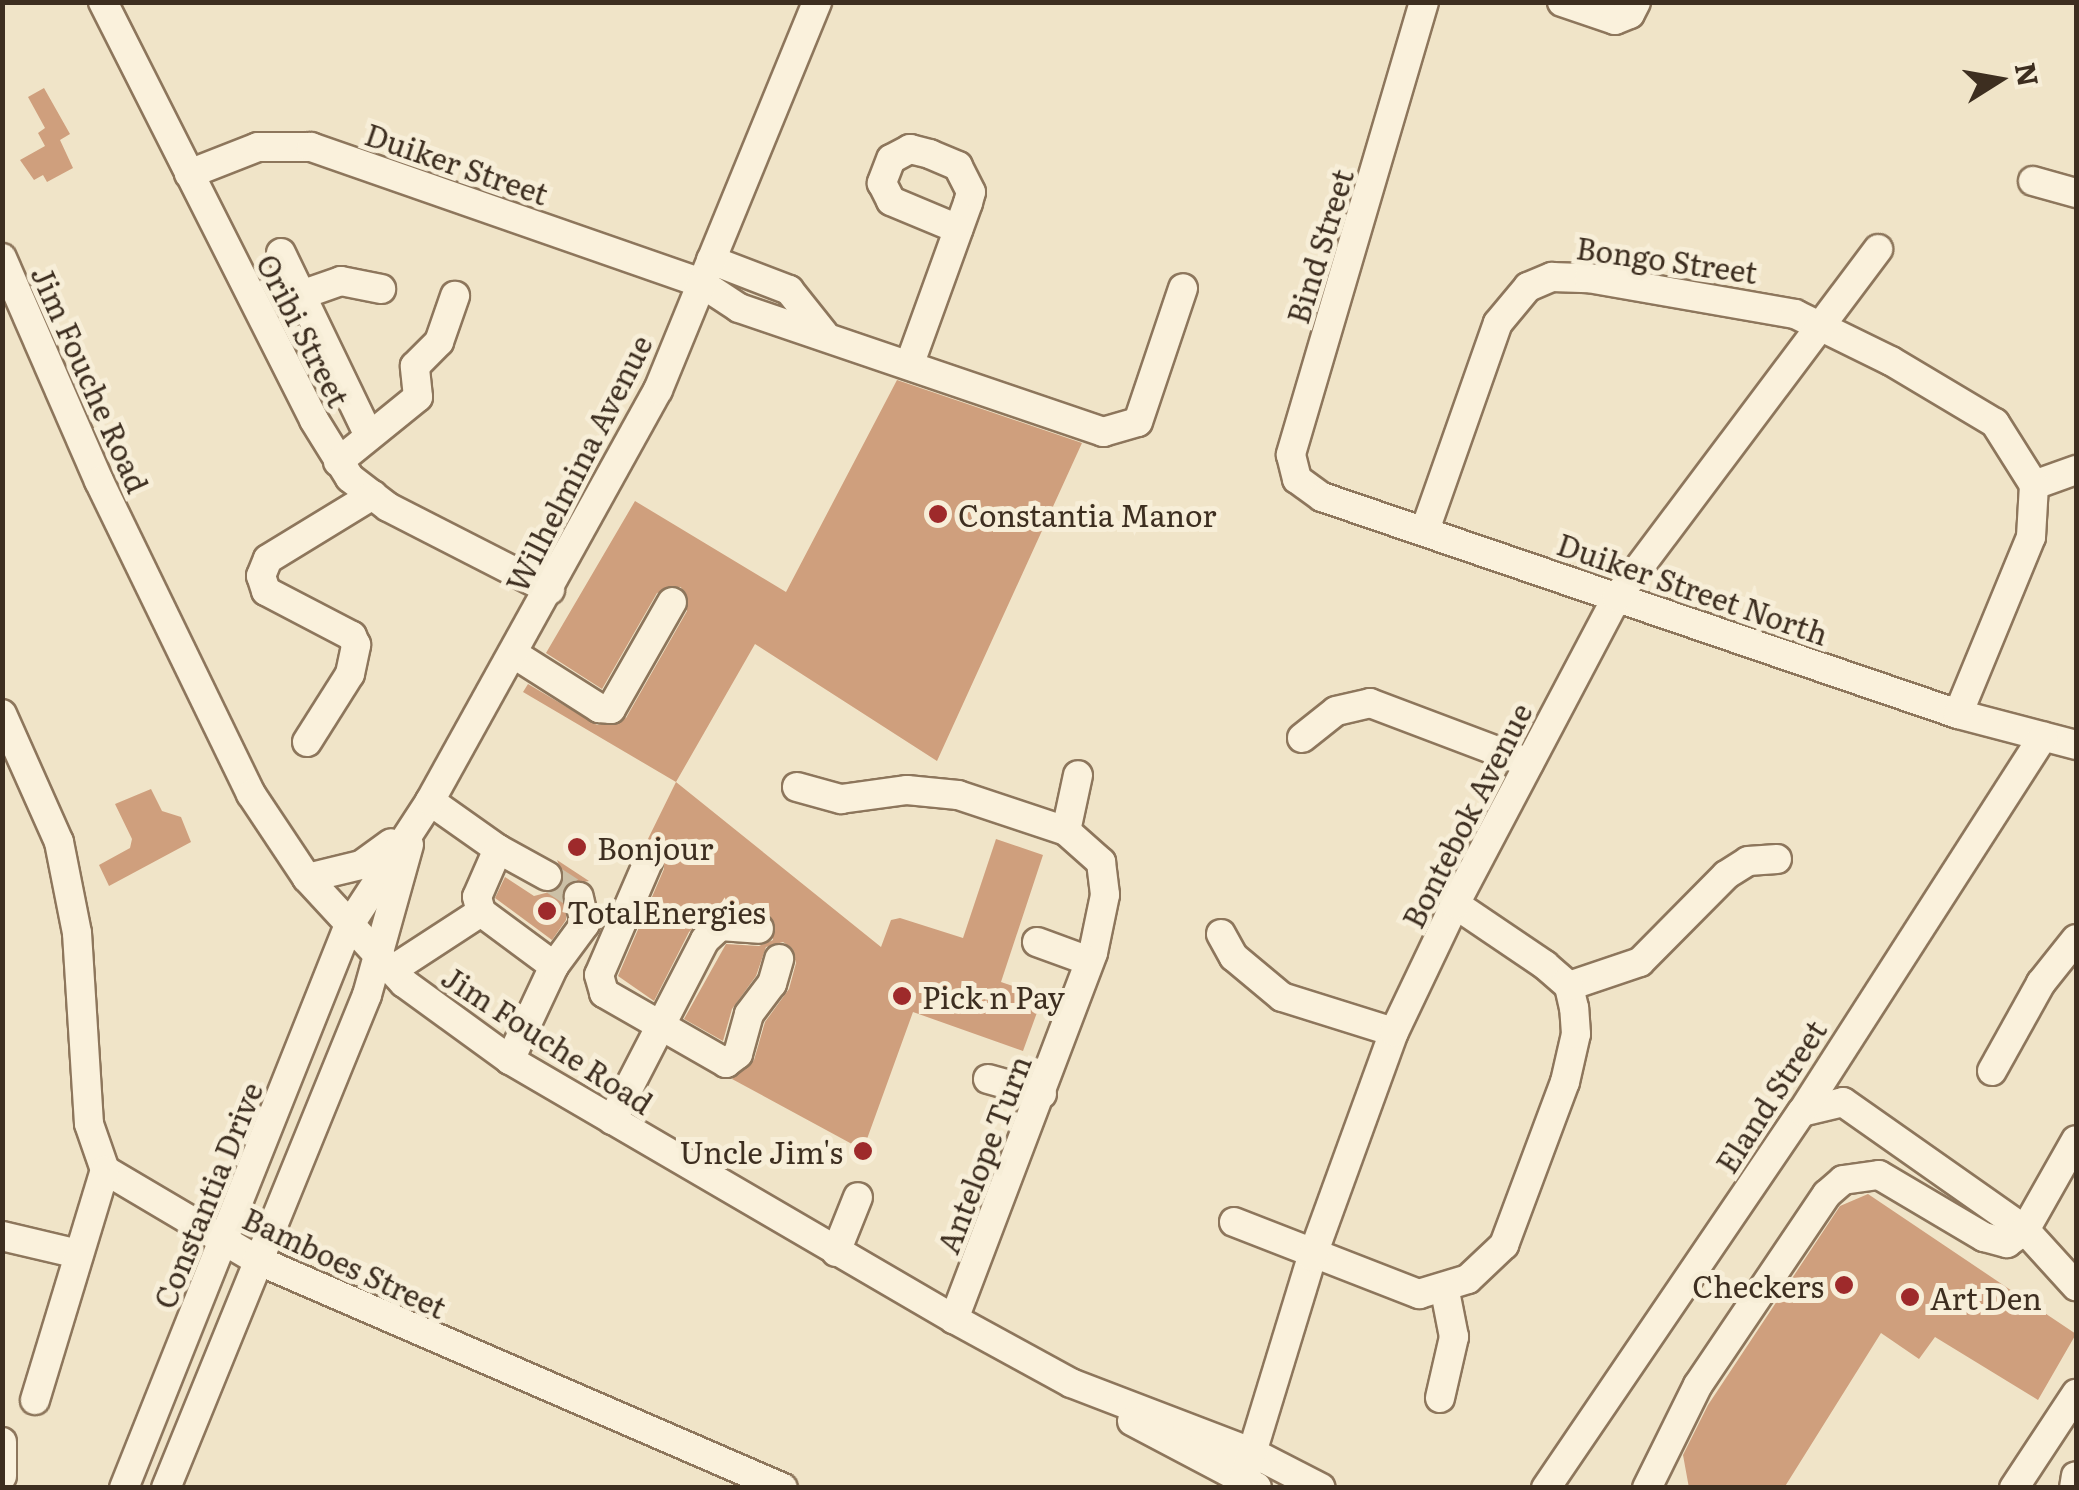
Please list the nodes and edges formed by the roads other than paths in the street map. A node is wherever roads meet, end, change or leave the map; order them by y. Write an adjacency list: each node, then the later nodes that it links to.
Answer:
1 (102, 2): 6 (street, Oribi Street)
2 (817, 2): 13 (street, Wilhelmina Avenue)
3 (1424, 2): 25 (street, Bind Street)
4 (1562, 2): 5 (street)
5 (1636, 2)
6 (189, 174): 13 (street, Duiker Street); 21 (street, Oribi Street)
7 (2033, 182): 8 (street)
8 (2076, 193)
9 (958, 229): 19 (street)
10 (1878, 249): 18 (street, Bontebok Avenue)
11 (280, 253): 16 (street)
12 (2, 258): 47 (street, Jim Fouche Road)
13 (706, 272): 19 (street, Duiker Street); 27 (street, Wilhelmina Avenue)
14 (1183, 288): 19 (street)
15 (381, 289): 16 (street)
16 (301, 296): 20 (street)
17 (455, 296): 20 (street)
18 (1820, 328): 23 (street, Bongo Street); 26 (street, Bongo Street); 28 (street, Bontebok Avenue)
19 (910, 363)
20 (369, 436): 21 (street)
21 (338, 462): 24 (street, Oribi Street)
22 (2076, 470): 23 (street)
23 (2034, 485): 32 (street)
24 (373, 495): 27 (street, Oribi Street); 35 (street)
25 (1322, 497): 26 (street, Duiker Street North)
26 (1425, 530): 28 (street, Duiker Street North)
27 (550, 590): 30 (street, Wilhelmina Avenue)
28 (1618, 597): 32 (street, Duiker Street North); 37 (street, Bontebok Avenue)
29 (672, 602): 30 (street)
30 (514, 654): 41 (street, Wilhelmina Avenue)
31 (2, 714): 38 (street)
32 (1958, 714): 33 (street, Duiker Street North)
33 (2044, 737): 36 (street, Duiker Street North); 63 (street, Eland Street)
34 (1302, 738): 37 (street)
35 (307, 742)
36 (2076, 744)
37 (1530, 763): 49 (street, Bontebok Avenue)
38 (14, 767): 72 (street)
39 (1078, 775): 42 (street)
40 (796, 787): 42 (street, Antelope Turn)
41 (422, 814): 43 (street); 47 (street); 51 (street, Wilhelmina Avenue); 58 (street, Wilhelmina Avenue)
42 (1066, 831): 57 (street, Antelope Turn)
43 (498, 849): 46 (street); 50 (street)
44 (1777, 858): 60 (street)
45 (648, 862): 61 (street)
46 (546, 876)
47 (306, 878): 51 (street, Jim Fouche Road)
48 (579, 897): 59 (street)
49 (1455, 904): 60 (street); 62 (street, Bontebok Avenue)
50 (481, 912): 58 (street); 59 (street)
51 (348, 927): 58 (street, Jim Fouche Road); 77 (street, Constantia Drive)
52 (759, 929): 61 (street)
53 (1221, 934): 62 (street)
54 (2076, 939): 65 (street)
55 (1036, 942): 57 (street)
56 (779, 959): 61 (street)
57 (1089, 962): 67 (street, Antelope Turn)
58 (386, 964): 64 (street, Jim Fouche Road); 81 (street)
59 (554, 966): 64 (street)
60 (1569, 986): 83 (street)
61 (658, 1024): 70 (street)
62 (1394, 1032): 80 (street, Bontebok Avenue)
63 (1837, 1053): 68 (street); 69 (street, Eland Street)
64 (510, 1060): 70 (street, Jim Fouche Road)
65 (1992, 1071)
66 (988, 1079): 67 (street)
67 (1042, 1094): 84 (street, Antelope Turn)
68 (1842, 1102): 69 (street); 75 (street)
69 (1802, 1112): 96 (street, Eland Street)
70 (612, 1120): 78 (street, Jim Fouche Road)
71 (2076, 1140): 75 (street)
72 (105, 1170): 77 (street, Bamboes Street); 79 (street)
73 (858, 1198): 78 (street)
74 (1234, 1222): 80 (street)
75 (2025, 1230): 82 (street); 97 (street)
76 (2, 1236): 79 (street)
77 (223, 1242): 81 (street, Bamboes Street); 92 (street, Constantia Drive)
78 (836, 1252): 84 (street, Jim Fouche Road)
79 (79, 1254): 87 (street)
80 (1312, 1257): 83 (street); 89 (street, Bontebok Avenue)
81 (257, 1260): 93 (street); 94 (street, Bamboes Street)
82 (2076, 1286)
83 (1445, 1291): 86 (street)
84 (954, 1320): 89 (street, Jim Fouche Road)
85 (2076, 1394): 98 (street)
86 (1440, 1398)
87 (35, 1400)
88 (2, 1442): 90 (street)
89 (1251, 1473): 95 (street, Jim Fouche Road)
90 (2, 1476)
91 (2076, 1476): 99 (street)
92 (124, 1488)
93 (166, 1488)
94 (783, 1488)
95 (1321, 1488)
96 (1546, 1488)
97 (1647, 1488)
98 (2014, 1488)
99 (2074, 1488)

